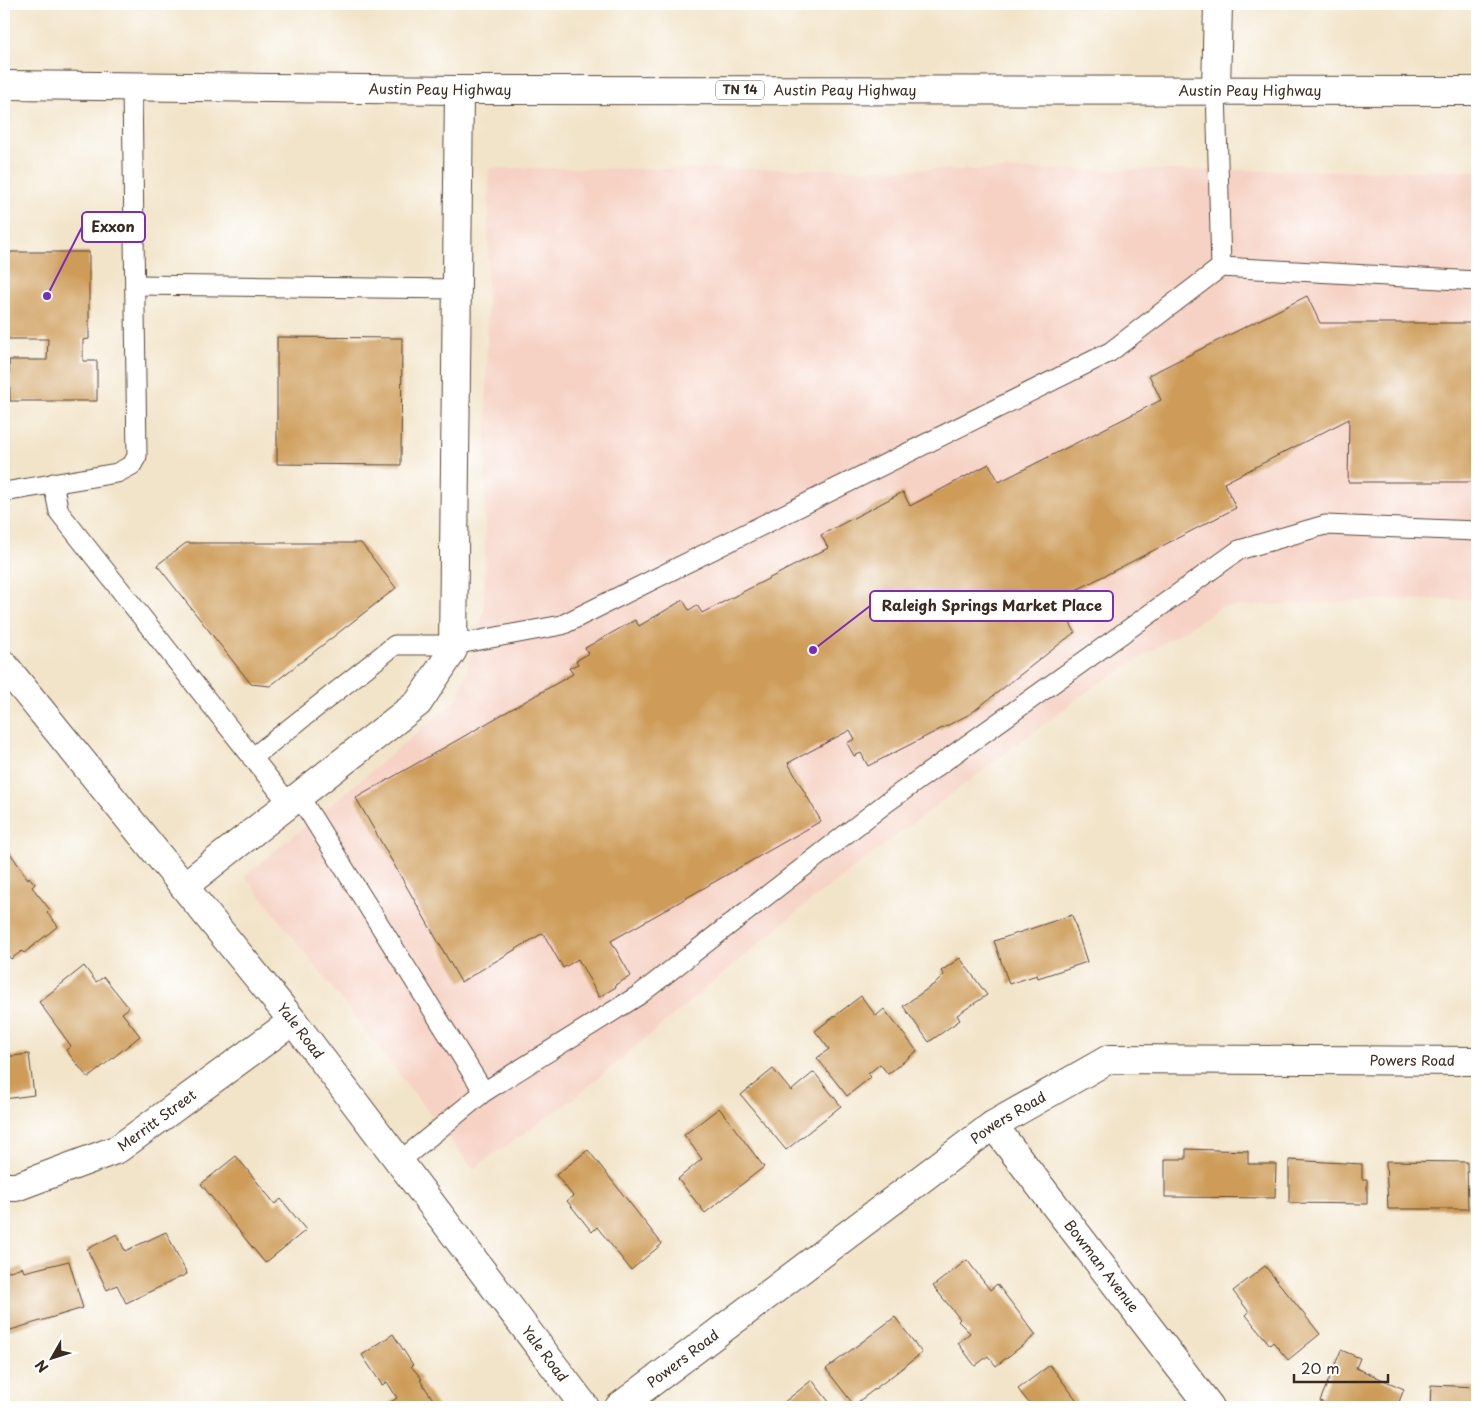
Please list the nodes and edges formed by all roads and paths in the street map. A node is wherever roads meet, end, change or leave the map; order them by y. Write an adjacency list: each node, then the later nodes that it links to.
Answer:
1 (1218, 4): 5 (street)
2 (4, 86): 3 (street, Austin Peay Highway / TN 14)
3 (132, 87): 4 (street, Austin Peay Highway / TN 14); 9 (lane)
4 (459, 90): 5 (street, Austin Peay Highway / TN 14); 10 (street)
5 (1216, 90): 6 (street, Austin Peay Highway / TN 14); 7 (lane)
6 (1477, 90)
7 (1221, 267): 8 (lane); 14 (lane)
8 (1477, 281)
9 (135, 285): 10 (lane); 11 (lane)
10 (457, 289): 14 (street)
11 (53, 484): 12 (lane); 16 (lane)
12 (4, 492)
13 (1477, 531): 21 (lane)
14 (453, 645): 16 (lane); 17 (street)
15 (4, 665): 18 (street, Yale Road)
16 (252, 758): 17 (lane)
17 (294, 800): 18 (street); 21 (lane)
18 (184, 886): 19 (street, Yale Road)
19 (294, 1021): 23 (street, Yale Road); 24 (street, Merritt Street)
20 (1477, 1061): 22 (street, Powers Road)
21 (484, 1092): 23 (lane)
22 (993, 1125): 26 (street, Powers Road); 27 (street, Bowman Avenue)
23 (400, 1161): 25 (street, Yale Road)
24 (4, 1187)
25 (585, 1407)
26 (619, 1407)
27 (1210, 1407)

